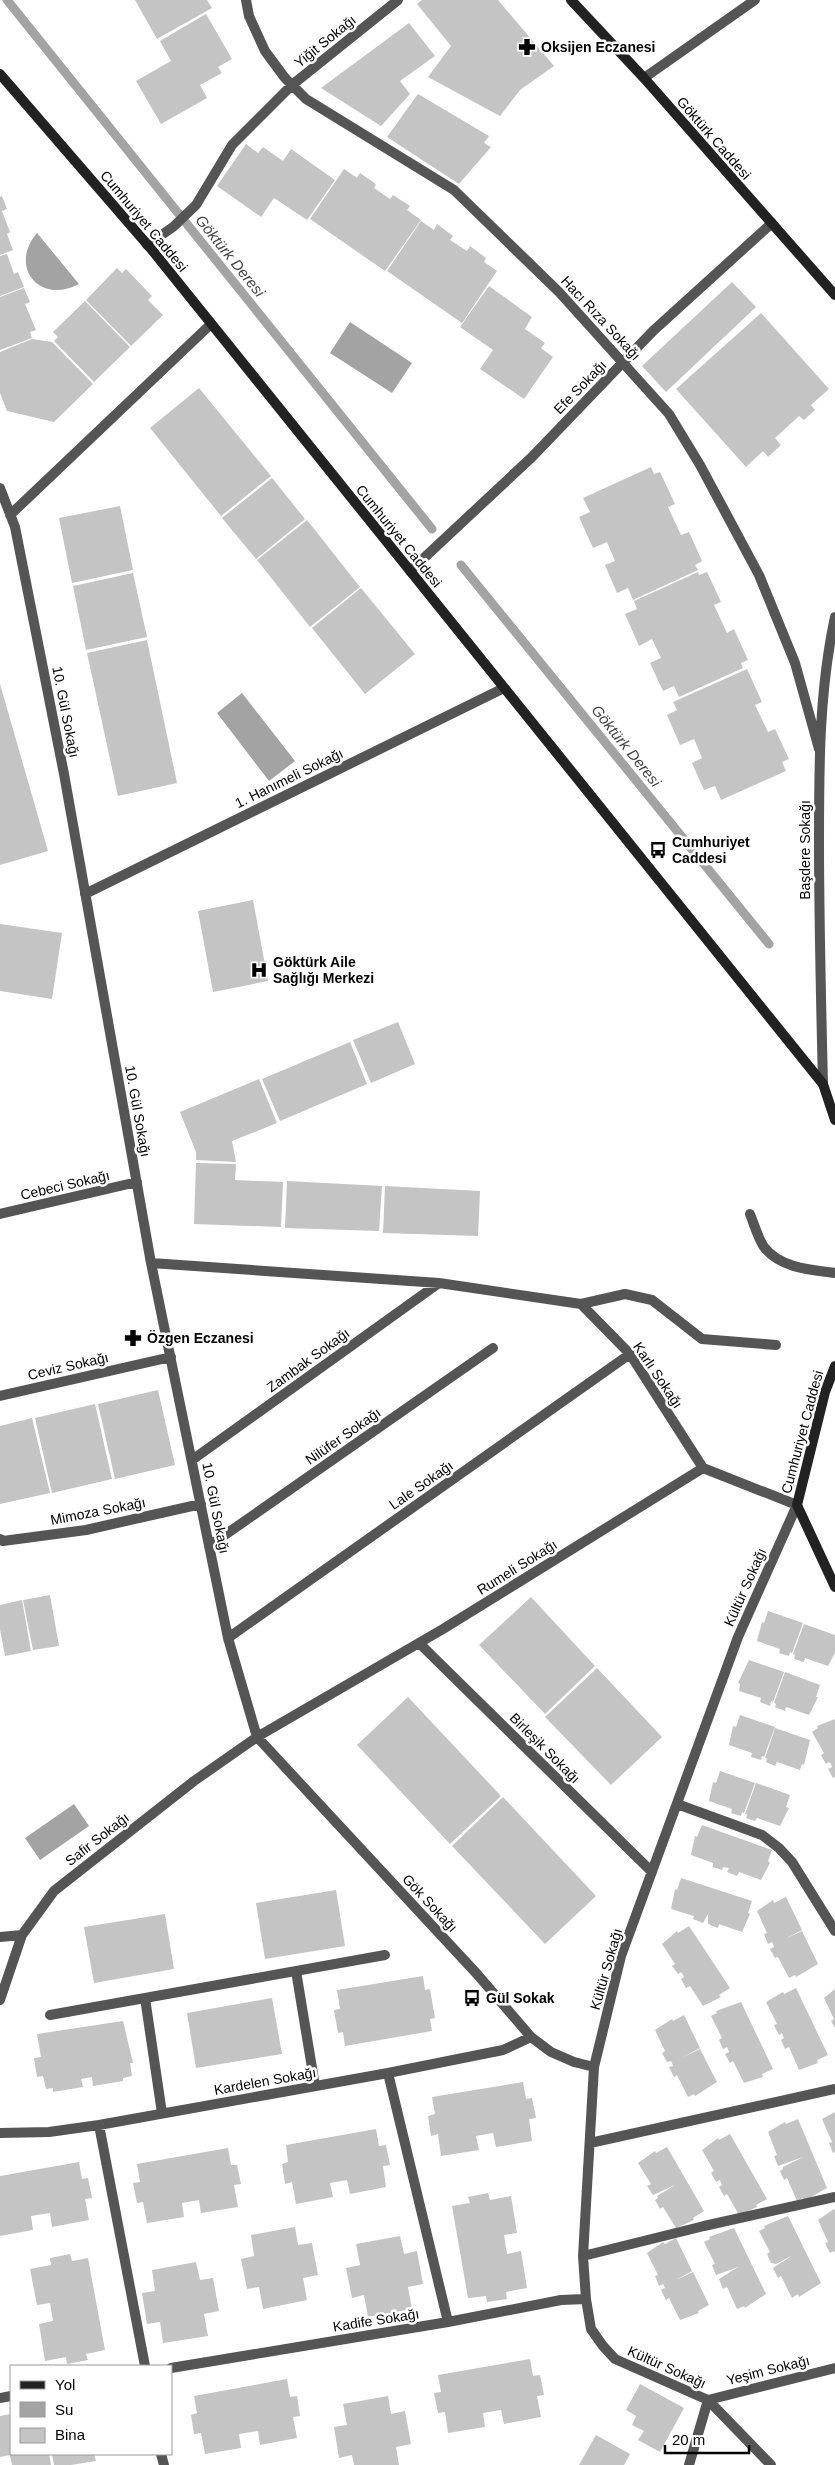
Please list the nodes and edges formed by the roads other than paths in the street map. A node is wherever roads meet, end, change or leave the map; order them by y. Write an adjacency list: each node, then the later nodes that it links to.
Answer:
1 (246, 0): 7 (street, Hacı Rıza Sokağı)
2 (398, 0): 7 (street, Yiğit Sokağı)
3 (571, 0): 6 (main road, Göktürk Caddesi)
4 (755, 0): 6 (street)
5 (0, 74): 9 (main road, Cumhuriyet Caddesi)
6 (644, 78): 8 (main road, Göktürk Caddesi)
7 (292, 85): 9 (street, Yiğit Sokağı); 12 (street, Hacı Rıza Sokağı)
8 (772, 223): 10 (main road, Göktürk Caddesi); 12 (street, Efe Sokağı)
9 (147, 245): 11 (main road, Cumhuriyet Caddesi)
10 (835, 295)
11 (211, 324): 14 (street); 15 (main road, Cumhuriyet Caddesi)
12 (623, 362): 15 (street, Efe Sokağı); 19 (street, Hacı Rıza Sokağı)
13 (0, 488): 14 (street, 10. Gül Sokağı)
14 (10, 515): 20 (street, 10. Gül Sokağı)
15 (410, 571): 18 (main road, Cumhuriyet Caddesi)
16 (835, 617): 17 (street, Başdere Sokağı)
17 (833, 638): 19 (street, Başdere Sokağı)
18 (504, 688): 20 (street, 1. Hanımeli Sokağı); 21 (main road, Cumhuriyet Caddesi)
19 (819, 749): 21 (street, Başdere Sokağı)
20 (85, 894): 23 (street, 10. Gül Sokağı)
21 (823, 1084): 22 (main road, Cumhuriyet Caddesi)
22 (835, 1120)
23 (137, 1182): 24 (street, Cebeci Sokağı); 26 (street, 10. Gül Sokağı)
24 (0, 1214)
25 (750, 1214): 27 (street)
26 (151, 1263): 28 (street); 33 (street, 10. Gül Sokağı)
27 (835, 1273)
28 (439, 1283): 29 (street); 36 (street, Zambak Sokağı)
29 (581, 1304): 30 (street); 32 (street, Karlı Sokağı)
30 (776, 1345)
31 (493, 1348): 41 (street, Nilüfer Sokağı)
32 (630, 1354): 37 (street, Karlı Sokağı); 43 (street, Lale Sokağı)
33 (171, 1357): 35 (street, Ceviz Sokağı); 36 (street, 10. Gül Sokağı)
34 (835, 1366): 39 (main road, Cumhuriyet Caddesi)
35 (0, 1396)
36 (192, 1460): 38 (street, 10. Gül Sokağı)
37 (704, 1468): 39 (street); 44 (street, Rumeli Sokağı)
38 (201, 1504): 40 (street, Mimoza Sokağı); 41 (street, 10. Gül Sokağı)
39 (797, 1505): 42 (main road, Cumhuriyet Caddesi); 46 (street, Kültür Sokağı)
40 (0, 1539)
41 (209, 1546): 43 (street, 10. Gül Sokağı)
42 (835, 1587)
43 (228, 1638): 45 (street, 10. Gül Sokağı)
44 (419, 1643): 45 (street, Rumeli Sokağı); 47 (street, Birleşik Sokağı)
45 (257, 1737): 49 (street, Safir Sokağı); 56 (street, Gök Sokağı)
46 (677, 1804): 47 (street, Kültür Sokağı); 48 (street)
47 (652, 1872): 57 (street, Kültür Sokağı)
48 (835, 1931)
49 (22, 1935): 50 (street); 54 (street, Safir Sokağı)
50 (0, 1937)
51 (385, 1955): 52 (street)
52 (296, 1971): 53 (street); 59 (street)
53 (146, 1998): 55 (street); 61 (street)
54 (0, 2000)
55 (50, 2015)
56 (531, 2037): 57 (street, Gök Sokağı); 58 (street, Kardelen Sokağı)
57 (594, 2067): 64 (street, Kültür Sokağı)
58 (388, 2073): 59 (street, Kardelen Sokağı); 68 (street)
59 (315, 2086): 61 (street, Kardelen Sokağı)
60 (835, 2089): 64 (street)
61 (162, 2113): 62 (street, Kardelen Sokağı)
62 (99, 2125): 63 (street, Kardelen Sokağı); 69 (street)
63 (0, 2133)
64 (590, 2142): 66 (street, Kültür Sokağı)
65 (835, 2198): 66 (street)
66 (583, 2256): 67 (street, Kültür Sokağı)
67 (586, 2299): 68 (street, Kadife Sokağı); 72 (street, Kültür Sokağı)
68 (448, 2322): 70 (street, Kadife Sokağı)
69 (145, 2365)
70 (172, 2368)
71 (835, 2368): 72 (street, Yeşim Sokağı)
72 (708, 2400): 73 (street); 74 (street)
73 (690, 2465)
74 (771, 2465)

